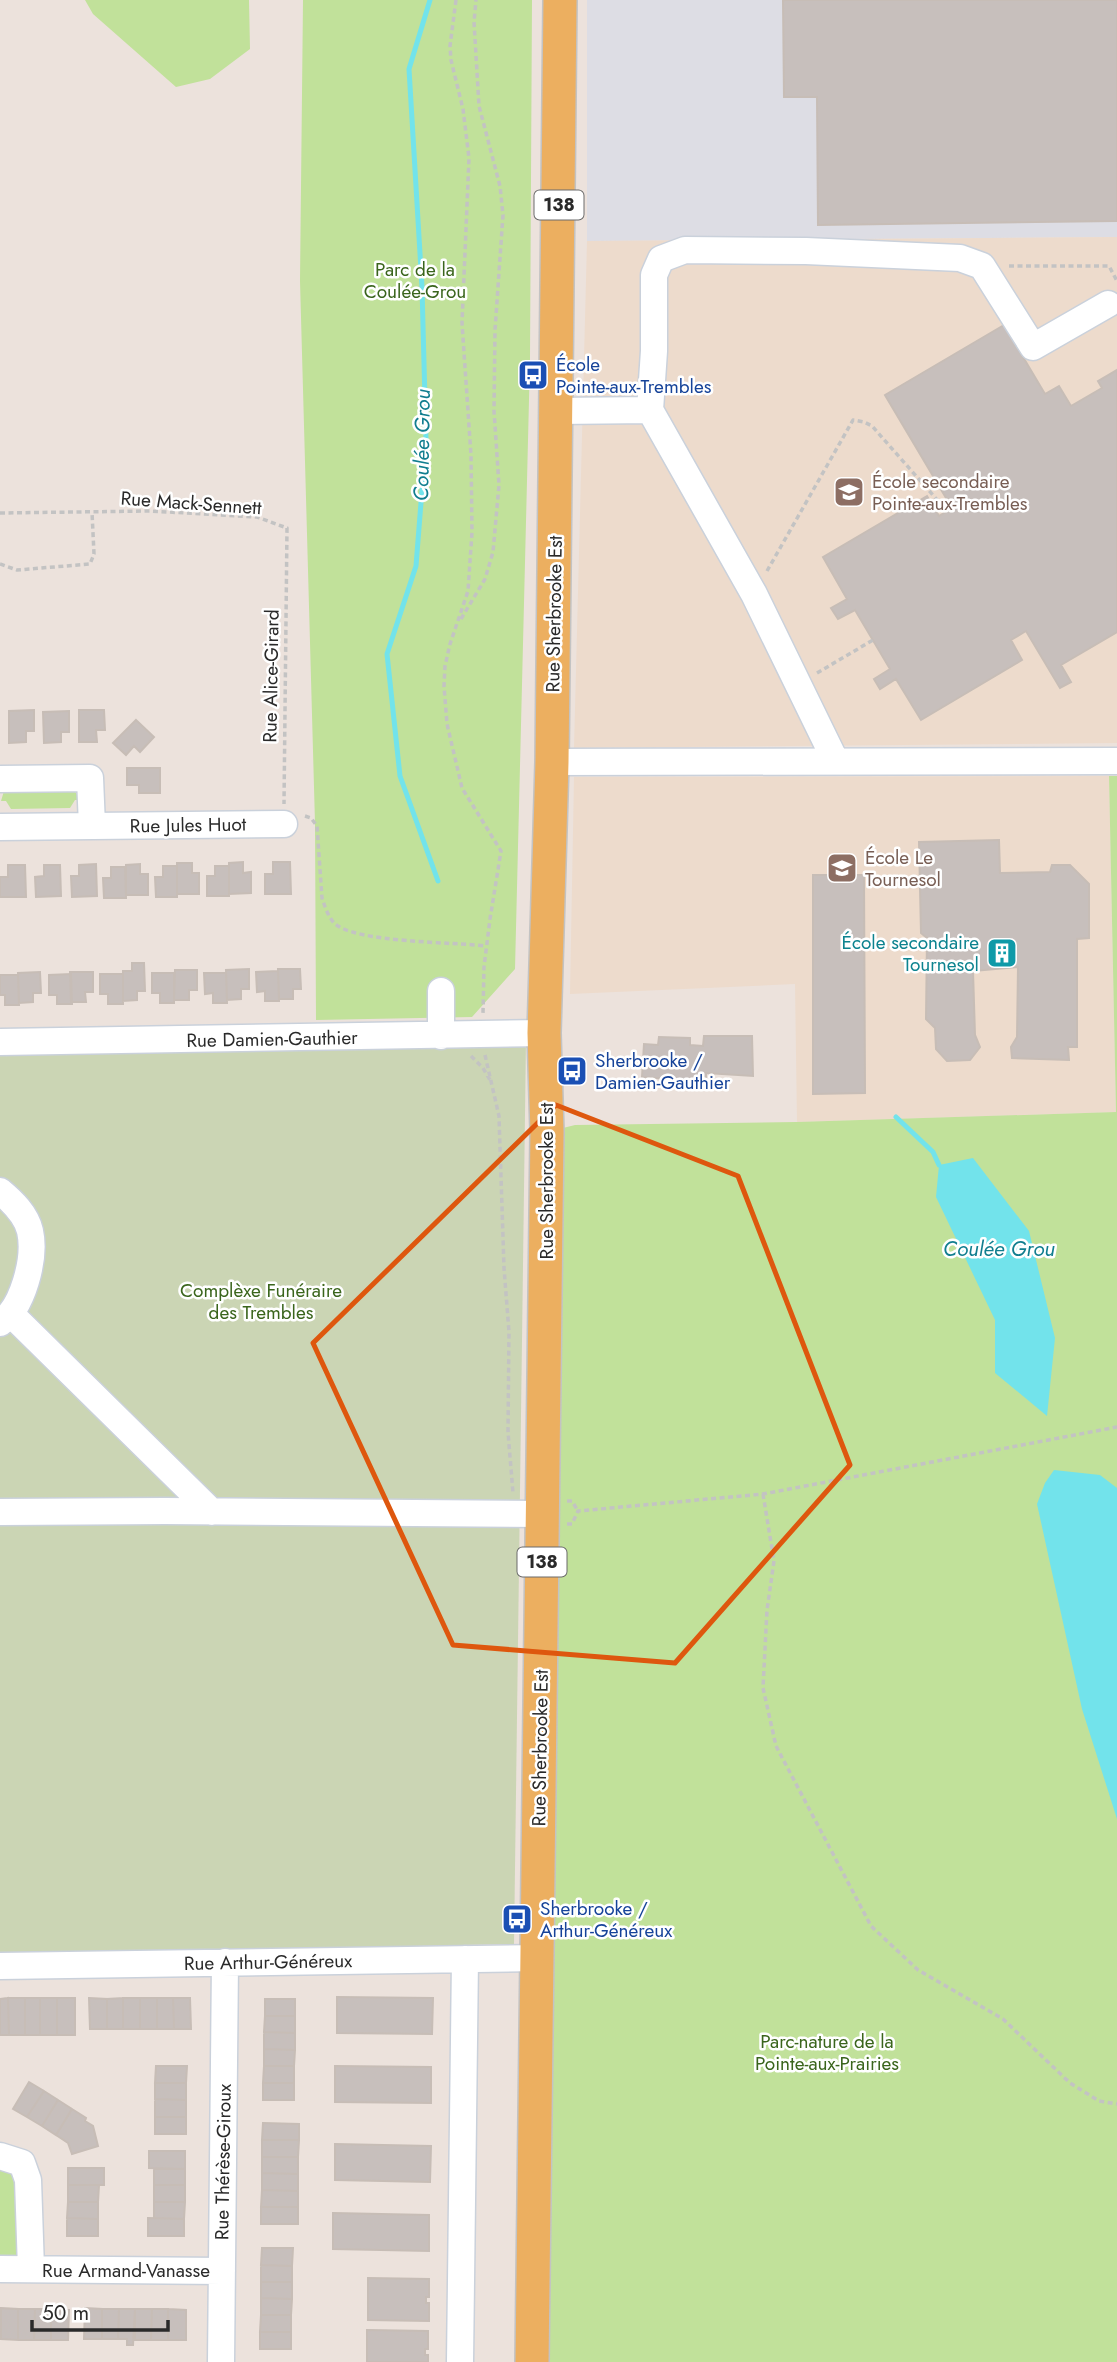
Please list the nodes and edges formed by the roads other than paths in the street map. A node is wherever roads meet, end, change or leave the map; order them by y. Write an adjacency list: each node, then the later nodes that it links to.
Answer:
1 (560, 0): 4 (main road, Rue Sherbrooke Est / 138)
2 (1113, 292): 3 (street)
3 (650, 410): 4 (street); 5 (street)
4 (557, 411): 7 (main road, Rue Sherbrooke Est / 138)
5 (835, 760): 6 (street); 7 (street)
6 (1117, 761)
7 (552, 762): 13 (main road, Rue Sherbrooke Est / 138)
8 (0, 779): 10 (street)
9 (291, 819): 10 (street, Rue Jules Huot)
10 (92, 826): 11 (street, Rue Jules Huot)
11 (0, 827)
12 (441, 991): 14 (street)
13 (544, 1033): 14 (street, Rue Damien-Gauthier); 20 (main road, Rue Sherbrooke Est / 138)
14 (441, 1036): 15 (street, Rue Damien-Gauthier)
15 (0, 1042)
16 (0, 1191): 17 (street)
17 (6, 1319): 19 (street)
18 (0, 1512): 19 (street)
19 (212, 1512): 20 (street)
20 (562, 1513): 21 (main road, Rue Sherbrooke Est / 138)
21 (537, 1958): 22 (street, Rue Arthur-Généreux); 31 (main road, Rue Sherbrooke Est / 138)
22 (465, 1959): 23 (street, Rue Arthur-Généreux); 30 (street)
23 (226, 1962): 24 (street, Rue Arthur-Généreux); 28 (street, Rue Thérèse-Giroux)
24 (0, 1966)
25 (0, 2156): 27 (street, Rue Armand-Vanasse)
26 (0, 2269): 27 (street, Rue Armand-Vanasse)
27 (31, 2269): 28 (street, Rue Armand-Vanasse)
28 (222, 2270): 29 (street, Rue Thérèse-Giroux)
29 (221, 2362)
30 (460, 2362)
31 (531, 2362)

